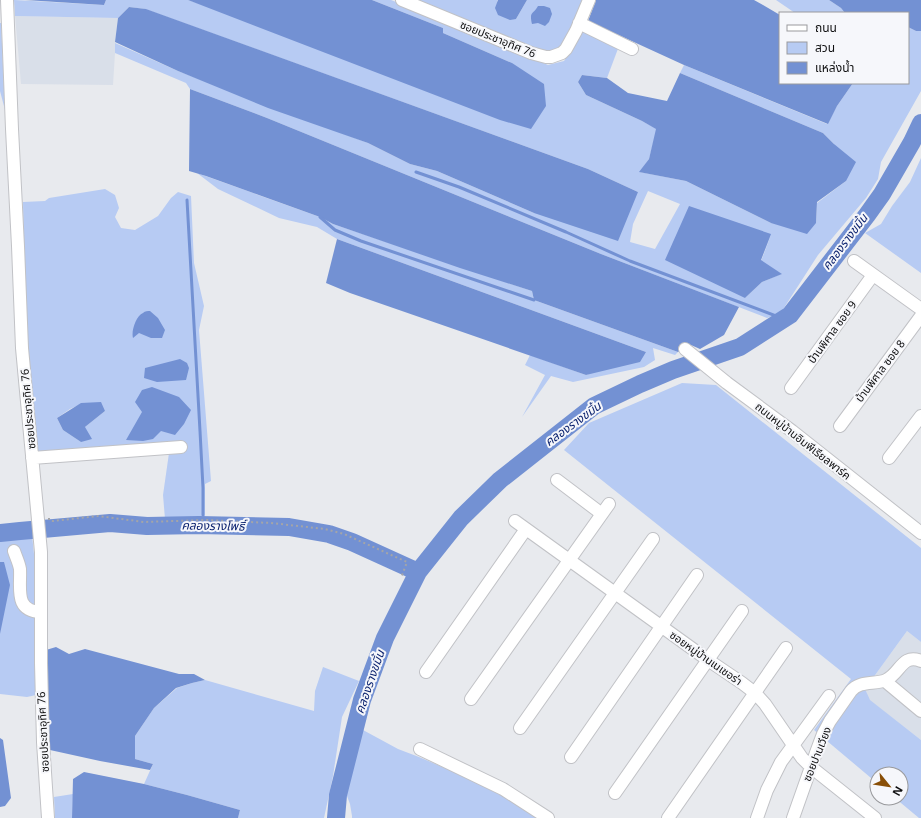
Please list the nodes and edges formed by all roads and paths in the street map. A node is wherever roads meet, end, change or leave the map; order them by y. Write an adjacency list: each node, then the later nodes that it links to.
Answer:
1 (7, 0): 15 (street, ซอยประชาอุทิศ 76)
2 (402, 0): 4 (street, ซอยประชาอุทิศ 76)
3 (589, 0): 4 (street, ซอยประชาอุทิศ 76)
4 (579, 23): 5 (street)
5 (632, 50)
6 (854, 261): 7 (street)
7 (873, 275): 8 (street); 11 (street, บ้านพิศาล ซอย 9)
8 (921, 309)
9 (921, 316): 13 (street, บ้านพิศาล ซอย 8)
10 (685, 349): 21 (street, ถนนหมู่บ้านอิมพีเรียลพาร์ค)
11 (791, 388)
12 (921, 416): 16 (street)
13 (840, 426)
14 (181, 447): 15 (street)
15 (32, 458): 18 (street, ซอยประชาอุทิศ 76)
16 (889, 458)
17 (557, 480): 24 (street)
18 (43, 513): 26 (path); 29 (street, ซอยประชาอุทิศ 76)
19 (515, 521): 20 (street, ซอยหมู่บ้านเนเชอร่า)
20 (526, 529): 24 (street, ซอยหมู่บ้านเนเชอร่า); 34 (street)
21 (921, 533)
22 (653, 539): 27 (street)
23 (14, 551): 29 (street)
24 (569, 560): 27 (street, ซอยหมู่บ้านเนเชอร่า); 38 (street)
25 (697, 575): 30 (street)
26 (401, 578)
27 (615, 592): 30 (street, ซอยหมู่บ้านเนเชอร่า); 40 (street)
28 (742, 611): 32 (street)
29 (41, 612): 46 (street, ซอยประชาอุทิศ 76)
30 (661, 626): 32 (street, ซอยหมู่บ้านเนเชอร่า); 43 (street)
31 (786, 648): 36 (street)
32 (708, 660): 36 (street, ซอยหมู่บ้านเนเชอร่า); 45 (street)
33 (921, 661): 35 (street)
34 (426, 672)
35 (885, 681): 39 (street); 44 (street, ซอยปานเวียง)
36 (755, 693): 41 (street, ซอยหมู่บ้านเนเชอร่า); 48 (street)
37 (829, 696): 41 (street)
38 (471, 699)
39 (921, 711)
40 (520, 728)
41 (793, 745): 44 (street, ซอยหมู่บ้านเนเชอร่า); 49 (street)
42 (420, 749): 47 (street)
43 (571, 757)
44 (811, 767): 50 (street, ซอยปานเวียง); 51 (street, ซอยหมู่บ้านเนเชอร่า)
45 (615, 793)
46 (48, 818)
47 (548, 818)
48 (668, 818)
49 (757, 818)
50 (793, 818)
51 (875, 818)

